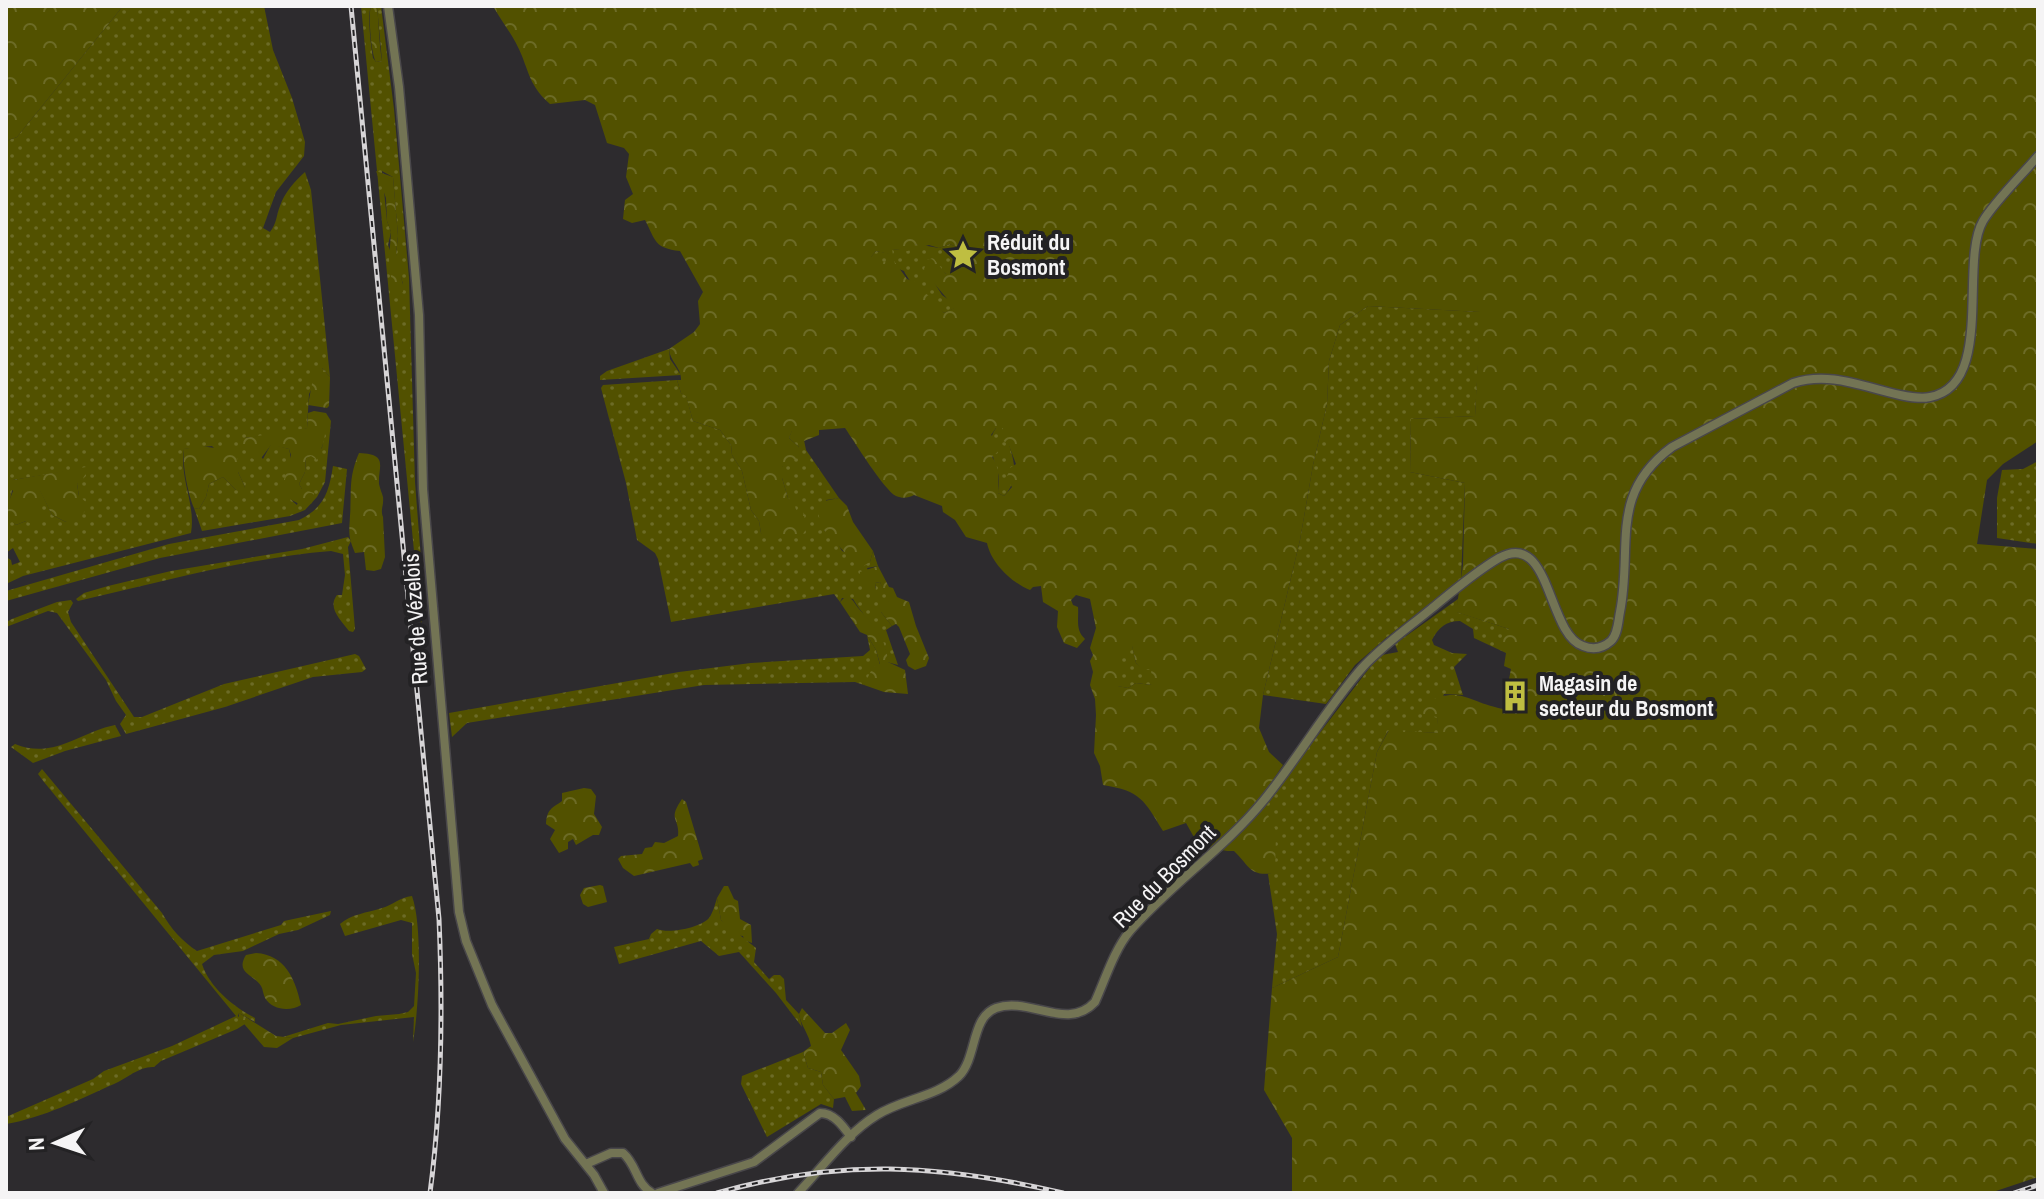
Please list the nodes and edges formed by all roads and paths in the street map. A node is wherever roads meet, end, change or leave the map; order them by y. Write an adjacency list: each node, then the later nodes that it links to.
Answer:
1 (388, 6): 4 (street, Rue de Vézelois)
2 (2038, 156): 3 (street, Rue du Bosmont)
3 (851, 1137): 6 (street); 7 (street, Rue du Bosmont)
4 (586, 1164): 5 (street, Rue de Vézelois); 6 (street)
5 (604, 1193)
6 (655, 1193)
7 (798, 1193)

